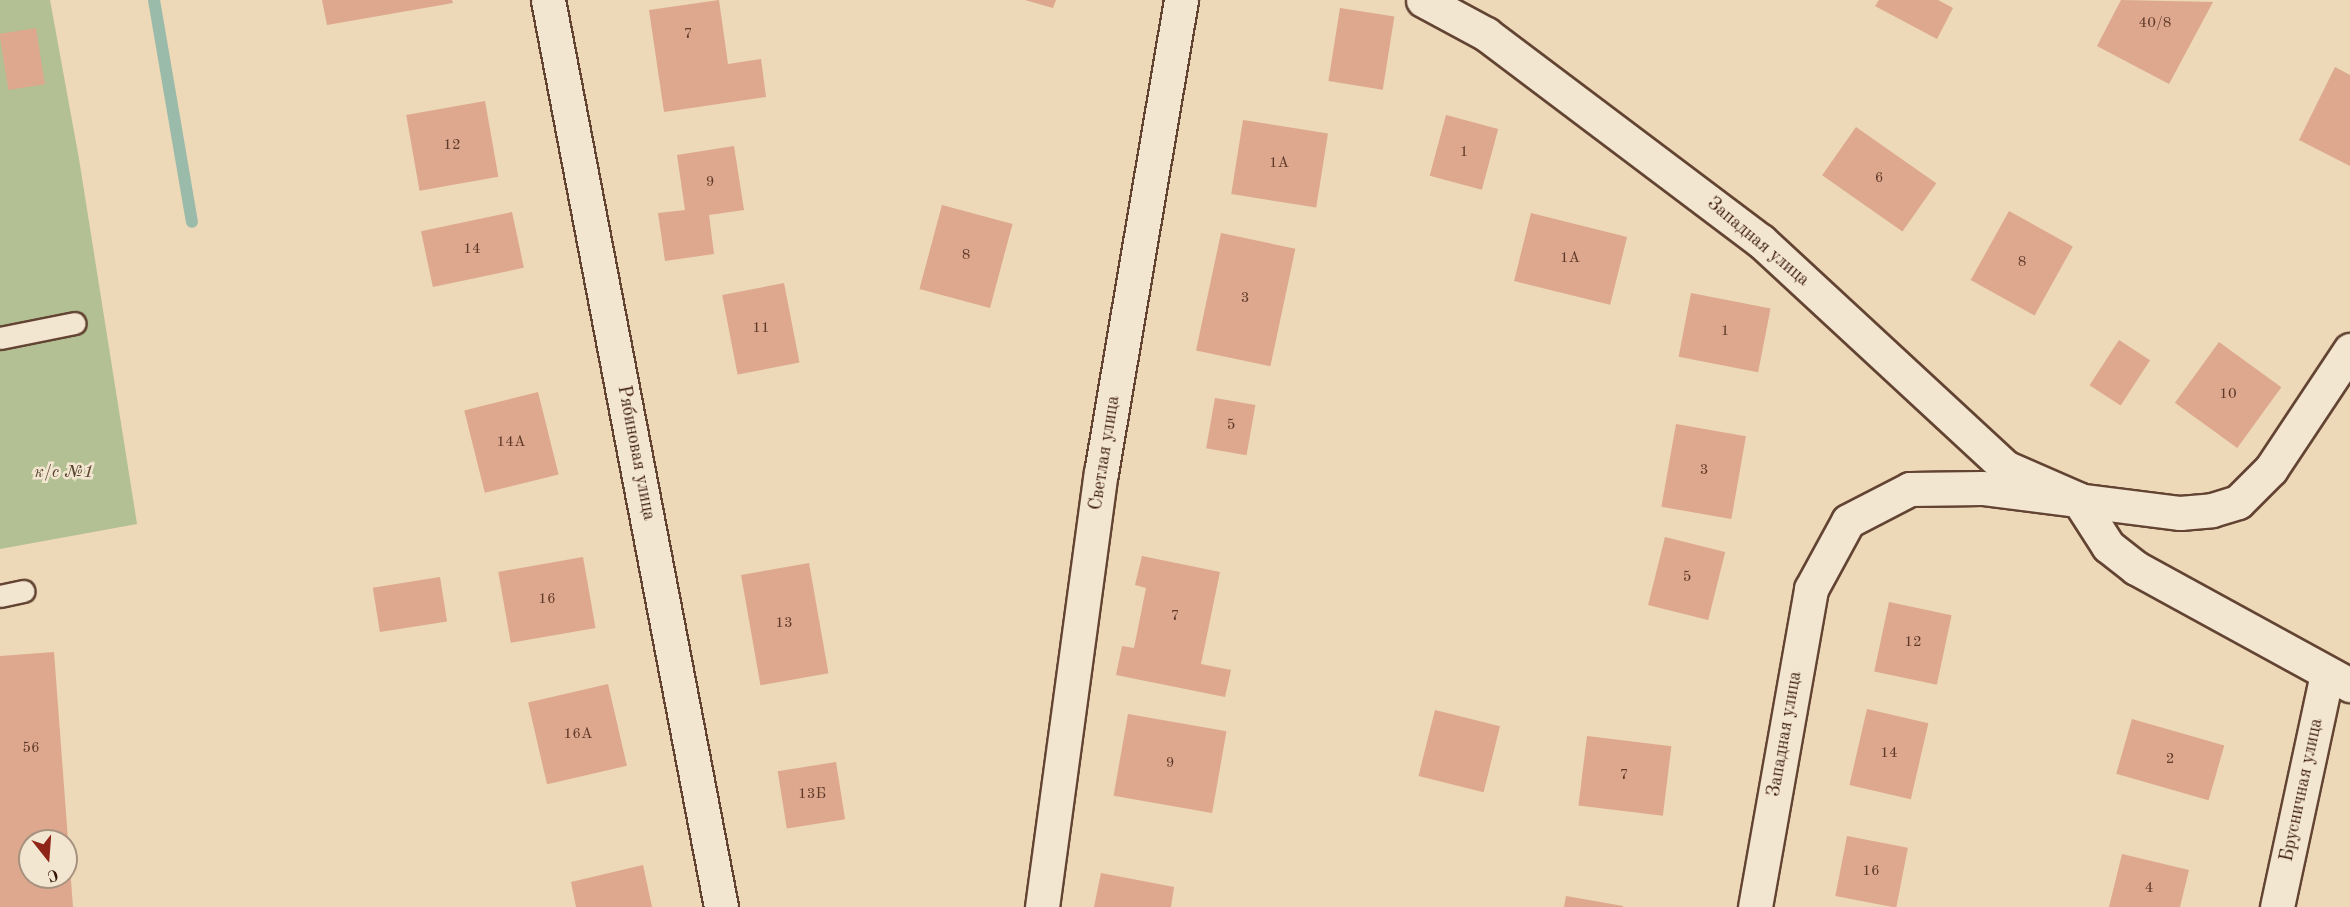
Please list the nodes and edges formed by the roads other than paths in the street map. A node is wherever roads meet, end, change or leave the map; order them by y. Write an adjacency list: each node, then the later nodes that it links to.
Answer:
1 (548, 0): 11 (street, Рябиновая улица)
2 (1182, 0): 12 (street, Светлая улица)
3 (1423, 0): 7 (street, Западная улица)
4 (75, 323): 5 (lane)
5 (0, 338)
6 (2350, 350): 7 (street, Западная улица)
7 (2079, 499): 10 (street); 13 (street, Западная улица)
8 (23, 591): 9 (lane)
9 (0, 596)
10 (2339, 679): 14 (street, Брусничная улица)
11 (721, 907)
12 (1042, 907)
13 (1755, 907)
14 (2277, 907)

